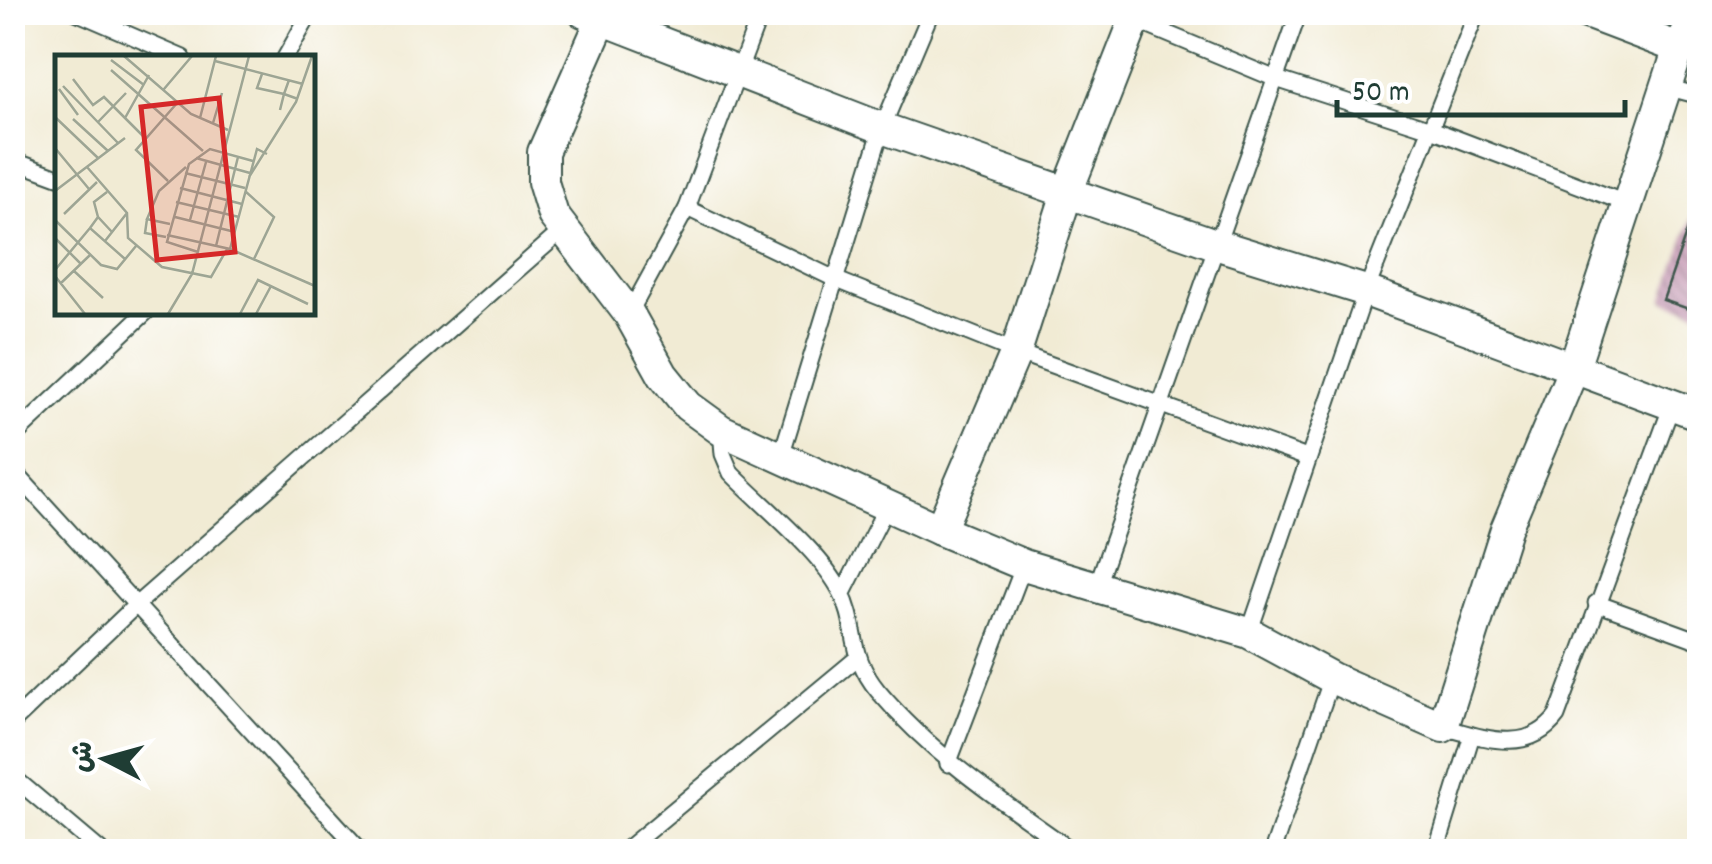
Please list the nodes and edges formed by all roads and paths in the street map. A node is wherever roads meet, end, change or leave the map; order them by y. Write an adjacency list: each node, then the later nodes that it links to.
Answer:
1 (76, 12): 12 (lane)
2 (311, 12): 13 (lane)
3 (761, 12): 14 (lane)
4 (931, 12): 18 (lane)
5 (1299, 12): 15 (lane)
6 (1477, 12): 19 (lane)
7 (1584, 12): 11 (street)
8 (1697, 12): 11 (street)
9 (597, 15): 14 (street); 25 (street)
10 (1129, 15): 15 (lane); 22 (street)
11 (1679, 48): 16 (street)
12 (176, 55)
13 (287, 55)
14 (736, 75): 18 (street); 24 (lane)
15 (1276, 79): 19 (lane); 26 (lane)
16 (1666, 87): 17 (lane); 23 (street)
17 (1700, 96)
18 (882, 128): 22 (street); 27 (lane)
19 (1434, 130): 23 (lane); 28 (lane)
20 (12, 160): 21 (lane)
21 (55, 175)
22 (1068, 190): 26 (street); 31 (street)
23 (1628, 204): 32 (street)
24 (687, 208): 27 (lane); 29 (lane)
25 (564, 230): 29 (street); 46 (lane)
26 (1218, 246): 28 (street); 33 (lane)
27 (837, 280): 31 (lane); 37 (lane)
28 (1366, 291): 32 (street); 38 (lane)
29 (629, 314): 35 (street)
30 (143, 315): 36 (lane)
31 (1016, 352): 33 (lane); 41 (street)
32 (1573, 370): 34 (street); 52 (street)
33 (1158, 401): 38 (lane); 43 (lane)
34 (1686, 410): 45 (lane)
35 (721, 430): 37 (street); 44 (lane)
36 (12, 438)
37 (781, 456): 40 (street)
38 (1307, 458): 47 (lane)
39 (12, 470): 46 (lane)
40 (887, 506): 41 (street); 44 (lane)
41 (940, 530): 42 (street)
42 (1024, 565): 43 (street); 53 (lane)
43 (1096, 588): 47 (street)
44 (842, 595): 49 (lane)
45 (1596, 603): 48 (lane); 52 (lane)
46 (136, 605): 51 (lane); 55 (lane)
47 (1250, 633): 50 (street)
48 (1700, 641)
49 (856, 659): 53 (lane); 57 (lane)
50 (1332, 678): 52 (street); 59 (lane)
51 (12, 722)
52 (1457, 731): 60 (lane)
53 (948, 764): 58 (lane)
54 (12, 776): 56 (lane)
55 (359, 851)
56 (102, 852)
57 (623, 852)
58 (1074, 852)
59 (1272, 852)
60 (1436, 852)

